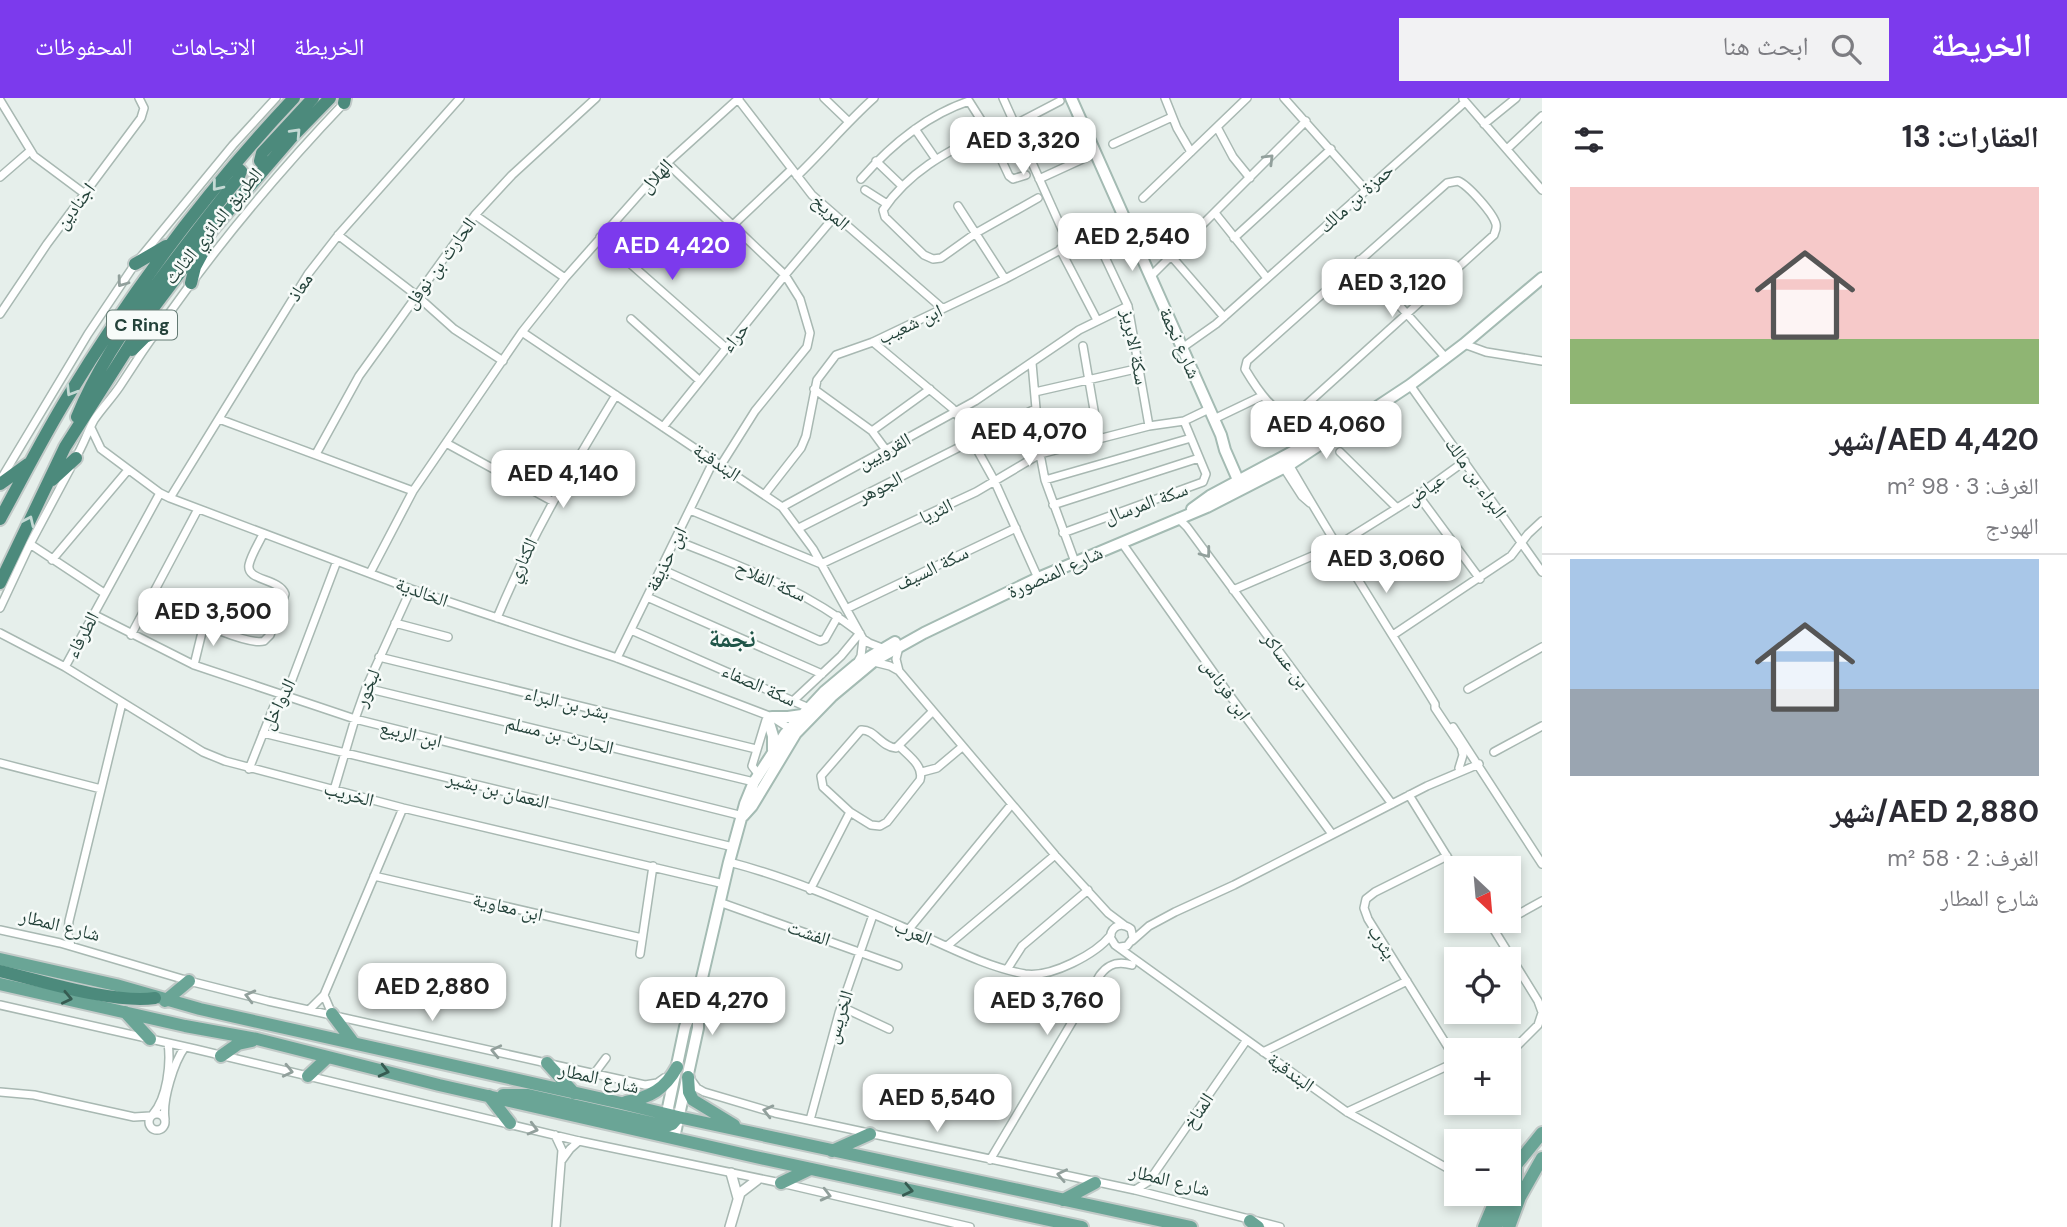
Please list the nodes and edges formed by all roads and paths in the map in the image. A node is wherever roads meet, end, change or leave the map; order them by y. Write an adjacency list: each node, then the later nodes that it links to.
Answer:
1 (139, 98): 51 (street, اجنادين)
2 (277, 98): 22 (highway); 72 (street, الطريق الدائري الثالث)
3 (294, 98): 22 (highway, الطريق الدائري الثالث / C Ring)
4 (313, 98): 40 (highway)
5 (330, 98): 40 (highway, الطريق الدائري الثالث / C Ring, one-way to 5)
6 (460, 98): 64 (street, معاذ)
7 (596, 98): 57 (street, الحارث بن نوفل)
8 (739, 98): 38 (street, الهلال); 41 (street, المريخ)
9 (824, 98): 23 (street)
10 (874, 98): 23 (street)
11 (1003, 98): 25 (street)
12 (1164, 98): 21 (street)
13 (1247, 98): 27 (street)
14 (1284, 98): 24 (street)
15 (1516, 98): 26 (street)
16 (1065, 99): 25 (street); 59 (main road, شارع نجمة)
17 (0, 100): 33 (street)
18 (346, 100): 79 (street, الطريق الدائري الثالث)
19 (1464, 100): 26 (street); 48 (street, حمزة بن مالك)
20 (1542, 116): 32 (street)
21 (1172, 117): 30 (street); 34 (street)
22 (275, 118): 39 (highway, الطريق الدائري الثالث / C Ring)
23 (848, 121): 41 (street)
24 (1306, 121): 31 (street); 44 (street, one-way to 24)
25 (1016, 124): 46 (street)
26 (1484, 124): 32 (street)
27 (1217, 127): 34 (street); 44 (street)
28 (915, 129): 29 (street); 36 (street); 37 (street)
29 (988, 131): 36 (street); 42 (street)
30 (1113, 144)
31 (1331, 149): 48 (street); 66 (street)
32 (1507, 149): 50 (street)
33 (30, 152): 43 (street); 51 (street)
34 (1191, 152): 53 (street)
35 (1087, 157): 46 (street)
36 (935, 158): 47 (street)
37 (876, 161): 45 (street); 47 (street)
38 (667, 163): 60 (street); 65 (street, الهلال)
39 (234, 165): 67 (highway, الطريق الدائري الثالث / C Ring, one-way to 67); 122 (highway)
40 (266, 167): 61 (highway, الطريق الدائري الثالث / C Ring)
41 (795, 173): 58 (street, المريخ); 60 (street)
42 (1026, 175)
43 (0, 177)
44 (1250, 178): 56 (street)
45 (861, 179)
46 (1039, 179): 68 (street)
47 (902, 186): 54 (street)
48 (1365, 189): 76 (street, حمزة بن مالك)
49 (865, 190): 54 (street)
50 (1542, 190)
51 (85, 194): 84 (street, اجنادين)
52 (1038, 198): 62 (street)
53 (1143, 198)
54 (887, 204): 62 (street)
55 (958, 206): 62 (street)
56 (1215, 213): 66 (street); 70 (street)
57 (475, 215): 75 (street); 80 (street, الحارث بن نوفل)
58 (835, 216): 73 (street, حراء); 82 (street, المريخ)
59 (1125, 216): 63 (street, ابن شعيب); 74 (main road, شارع نجمة)
60 (733, 225): 73 (street)
61 (212, 230): 79 (highway); 99 (highway, الطريق الدائري الثالث / C Ring)
62 (976, 233): 78 (street)
63 (1094, 234): 68 (street, ابن شعيب); 81 (street, سكة الابريز)
64 (338, 235): 80 (street); 112 (street, معاذ)
65 (600, 237): 75 (street, الهلال); 93 (street)
66 (1234, 238): 76 (street)
67 (173, 242): 72 (highway); 131 (highway, الطريق الدائري الثالث / C Ring, one-way to 131)
68 (1069, 245): 69 (street, ابن شعيب)
69 (1060, 249): 78 (street, ابن شعيب); 87 (street)
70 (1172, 257): 74 (street); 85 (street)
71 (1359, 260): 83 (street); 83 (street); 108 (street)
72 (135, 264): 137 (street, الطريق الدائري الثالث, one-way to 137)
73 (785, 275): 93 (street, حراء); 133 (street, ابن حذيفة)
74 (1151, 276): 94 (main road, شارع نجمة)
75 (565, 278): 88 (street, الهلال)
76 (1267, 278): 85 (street, حمزة بن مالك)
77 (1542, 278): 90 (main road, شارع المنصورة)
78 (1005, 279): 82 (street, ابن شعيب)
79 (191, 283): 89 (street, الطريق الدائري الثالث)
80 (416, 295): 96 (street); 127 (street, الحارث بن نوفل)
81 (1128, 306): 87 (street, القرويين); 100 (street, سكة الابريز)
82 (942, 309): 91 (street, ابن شعيب)
83 (1405, 313): 95 (street); 108 (street)
84 (0, 314)
85 (1224, 317): 94 (street, حمزة بن مالك)
86 (631, 319): 102 (street)
87 (1097, 320): 98 (street, القرويين)
88 (522, 332): 96 (street, الهلال); 107 (street, البندقية)
89 (153, 333): 99 (highway); 116 (street, الطريق الدائري الثالث)
90 (1467, 341): 95 (main road, شارع المنصورة); 97 (street)
91 (873, 342): 104 (street, ابن شعيب); 105 (street)
92 (1083, 346): 101 (street)
93 (726, 348): 102 (street, حراء)
94 (1182, 348): 111 (main road, شارع نجمة)
95 (1446, 358): 103 (main road, شارع المنصورة)
96 (503, 361): 121 (street, الهلال)
97 (1542, 361)
98 (1032, 363): 106 (street); 110 (street, القرويين)
99 (116, 364): 122 (highway, الطريق الدائري الثالث / C Ring)
100 (1140, 368): 101 (street); 115 (street, سكة الابريز)
101 (1090, 379): 106 (street); 119 (street)
102 (700, 381): 114 (street, حراء)
103 (1410, 385): 130 (street, البراء بن مالك); 132 (main road, شارع المنصورة)
104 (814, 389): 117 (street); 142 (street, ابن شعيب)
105 (930, 390): 110 (street); 117 (street)
106 (1035, 392): 109 (street)
107 (616, 395): 114 (street, البندقية); 145 (street, الكناري)
108 (1262, 396): 111 (street, الثريا)
109 (1035, 409): 120 (street, الجوهر); 128 (street)
110 (956, 412): 120 (street); 124 (street, القرويين)
111 (1211, 414): 113 (street, الثريا); 138 (main road, شارع نجمة)
112 (219, 419): 127 (street); 144 (street, معاذ)
113 (1184, 421): 115 (street, الثريا); 118 (street, سكة المرسال)
114 (663, 426): 133 (street, البندقية)
115 (1149, 426): 119 (street, الثريا)
116 (91, 428): 123 (street, الخالدية); 126 (street, الطريق الدائري الثالث)
117 (872, 431): 124 (street)
118 (1191, 438): 129 (street, سكة المرسال); 136 (street)
119 (1099, 439): 128 (street, الثريا)
120 (973, 440): 135 (street); 154 (street, الجوهر)
121 (446, 443): 140 (street, الهلال); 145 (street)
122 (65, 446): 139 (highway, الطريق الدائري الثالث / C Ring)
123 (101, 449): 126 (street); 134 (street, الخالدية)
124 (886, 450): 147 (street, القرويين)
125 (1340, 452): 148 (street)
126 (78, 454): 139 (highway); 161 (street, الطريق الدائري الثالث)
127 (316, 454): 140 (street)
128 (1040, 454): 135 (street, الثريا); 136 (street)
129 (1199, 458): 146 (street, سكة المرسال); 156 (street, سكة المرسال)
130 (1465, 461): 143 (street, عياض); 159 (street, البراء بن مالك)
131 (31, 462): 137 (highway); 152 (highway, الطريق الدائري الثالث / C Ring)
132 (1285, 462): 138 (main road, شارع المنصورة); 162 (street)
133 (718, 463): 142 (street, البندقية); 150 (street, ابن حذيفة)
134 (128, 470): 141 (street, الخالدية); 163 (street)
135 (994, 480): 155 (street); 166 (street, الثريا)
136 (1045, 480): 146 (street)
137 (0, 482)
138 (1243, 483): 151 (main road, شارع المنصورة)
139 (44, 488): 172 (highway, الطريق الدائري الثالث / C Ring, one-way to 139)
140 (413, 491): 169 (street, الهلال)
141 (160, 493): 144 (street, الخالدية); 175 (street, الطرفاء)
142 (765, 494): 147 (street, البندقية)
143 (1418, 495): 148 (street, عياض); 171 (street)
144 (170, 498): 149 (street, الخالدية)
145 (552, 501): 182 (street, الكناري)
146 (1053, 505): 156 (street)
147 (782, 507): 154 (street, البندقية)
148 (1396, 508): 162 (street, عياض)
149 (198, 509): 157 (street, الخالدية); 177 (street)
150 (690, 510): 158 (street, ابن حذيفة); 166 (street)
151 (1182, 516): 160 (main road, شارع المنصورة); 174 (street, بن عساكر, one-way to 174)
152 (0, 519)
153 (1542, 521): 159 (street)
154 (799, 528): 166 (street, البندقية)
155 (1016, 528): 170 (street); 179 (street, سكة السيف)
156 (1063, 533): 165 (street)
157 (264, 534): 164 (street, الخالدية); 184 (street)
158 (675, 540): 167 (street, ابن حذيفة); 181 (street, سكة الفلاح)
159 (1522, 542): 168 (street, البراء بن مالك); 171 (street)
160 (1122, 543): 165 (main road, شارع المنصورة); 236 (street, ابن فرناس)
161 (30, 544): 163 (street); 178 (street, الطريق الدائري الثالث)
162 (1338, 545): 174 (street, عياض); 189 (street)
163 (52, 560): 175 (street)
164 (337, 561): 169 (street, الخالدية); 205 (street, الدواخل)
165 (1075, 562): 170 (main road, شارع المنصورة)
166 (821, 564): 179 (street, البندقية)
167 (661, 569): 176 (street, ابن حذيفة); 181 (street)
168 (1542, 572)
169 (370, 573): 173 (street, الخالدية)
170 (1038, 579): 187 (main road, شارع المنصورة)
171 (1480, 579): 189 (street)
172 (0, 583)
173 (411, 589): 182 (street, الخالدية); 183 (street, لبخور)
174 (1233, 590): 232 (street, بن عساكر)
175 (104, 593): 180 (street, الطرفاء)
176 (648, 597): 185 (street, ابن حذيفة); 202 (street)
177 (149, 599): 184 (street); 188 (street)
178 (0, 608)
179 (848, 608): 190 (street, البندقية)
180 (93, 614): 188 (street, ابن الربيع); 200 (street, الطرفاء)
181 (838, 616): 190 (street, سكة الفلاح)
182 (496, 618): 196 (street, الخالدية)
183 (395, 623): 191 (street); 195 (street, لبخور)
184 (204, 624): 198 (street)
185 (631, 631): 196 (street, ابن حذيفة); 206 (street, سكة الصفاء)
186 (1, 632): 200 (street, الخريب)
187 (924, 633): 193 (main road, شارع المنصورة); 194 (main road, شارع المنصورة)
188 (131, 635): 198 (street, ابن الربيع)
189 (1393, 635): 217 (street)
190 (862, 636): 193 (street); 199 (street); 202 (street)
191 (448, 637)
192 (1542, 647): 204 (street)
193 (882, 648): 199 (main road, شارع المنصورة)
194 (899, 648): 197 (main road, شارع المنصورة); 201 (street)
195 (379, 657): 203 (street, لبخور); 218 (street, بشر بن البراء)
196 (617, 659): 211 (street, الخالدية)
197 (874, 662): 201 (street); 214 (main road, شارع المنصورة)
198 (194, 665): 205 (street, ابن الربيع)
199 (856, 665): 208 (main road, شارع المنصورة)
200 (65, 667): 207 (street, الخريب)
201 (899, 671): 209 (street)
202 (822, 674): 206 (street)
203 (366, 688): 210 (street, لبخور); 227 (street, الحارث بن مسلم)
204 (1468, 689)
205 (282, 696): 210 (street, ابن الربيع); 213 (street, الدواخل)
206 (794, 700): 208 (street, سكة الصفاء)
207 (122, 703): 224 (street, الخريب); 228 (street)
208 (806, 711): 211 (main road); 214 (main road, شارع المنصورة)
209 (932, 712): 215 (street); 216 (street)
210 (355, 719): 221 (street, لبخور); 235 (street, ابن الربيع)
211 (769, 720): 214 (street, الخالدية); 218 (street); 219 (main road)
212 (1542, 726): 220 (street)
213 (263, 733): 221 (street, النعمان بن بشير); 224 (street, الدواخل)
214 (791, 733): 219 (main road, شارع المنصورة); 235 (main road, شارع المنصورة)
215 (899, 746): 226 (street); 234 (street)
216 (962, 747): 226 (street); 231 (street)
217 (1465, 748): 222 (street); 225 (street)
218 (756, 749): 227 (street)
219 (774, 750): 227 (main road, شارع المنصورة)
220 (1494, 752)
221 (345, 753): 229 (street, لبخور); 237 (street, النعمان بن بشير)
222 (1477, 762): 225 (street); 242 (street)
223 (0, 763): 228 (street)
224 (249, 769): 229 (street, الخريب)
225 (1455, 771): 230 (street)
226 (922, 772): 234 (street)
227 (757, 779): 235 (main road, شارع المنصورة)
228 (101, 789): 253 (street)
229 (334, 790): 233 (street, الخريب)
230 (1409, 795): 232 (street); 239 (street)
231 (1011, 804): 238 (street); 256 (street)
232 (1392, 804): 236 (street)
233 (403, 808): 243 (street, الخريب); 244 (street)
234 (850, 812): 246 (street)
235 (743, 816): 237 (main road, شارع المنصورة)
236 (1332, 834): 254 (street)
237 (733, 847): 241 (main road, شارع المنصورة)
238 (1055, 855): 247 (street); 264 (street)
239 (1447, 856)
240 (1444, 858): 275 (street, يثرب)
241 (729, 862): 245 (main road, شارع المنصورة); 246 (street, العرب)
242 (1542, 864)
243 (653, 866): 245 (street, الخريب); 260 (street)
244 (374, 876): 260 (street, ابن معاوية); 278 (street)
245 (724, 884): 249 (main road, شارع المنصورة)
246 (810, 890): 252 (street, العرب)
247 (1088, 890): 250 (street); 272 (street)
248 (1542, 901): 251 (street)
249 (719, 902): 267 (street, الفشت); 277 (main road, شارع المنصورة)
250 (1108, 913): 255 (street); 258 (street)
251 (1521, 913)
252 (873, 915): 256 (street, العرب); 267 (street, الخريس)
253 (69, 921): 261 (street); 263 (street)
254 (1149, 926): 255 (street); 262 (street)
255 (1128, 927): 258 (street); 262 (street)
256 (909, 929): 264 (street, العرب)
257 (0, 930): 261 (street, شارع المطار)
258 (1111, 932): 265 (street); 266 (street, العرب)
259 (1496, 933): 284 (street)
260 (642, 938): 268 (street)
261 (52, 941): 263 (street, شارع المطار)
262 (1131, 943): 265 (street); 270 (street)
263 (71, 946): 274 (street, شارع المطار)
264 (947, 946): 272 (street, العرب)
265 (1117, 946): 266 (street, العرب); 270 (street, البندقية)
266 (1096, 949): 272 (street, العرب)
267 (860, 951): 271 (street, الفشت); 281 (street, الخريس)
268 (640, 954)
269 (0, 959): 279 (main road, شارع المطار)
270 (1133, 961): 289 (street, البندقية); 323 (street)
271 (898, 966)
272 (1008, 968)
273 (0, 971): 279 (highway)
274 (189, 981): 279 (main road); 282 (street, شارع المطار, one-way to 274)
275 (1407, 981): 290 (street, يثرب); 295 (street)
276 (0, 984): 283 (main road, شارع المطار, one-way to 283)
277 (697, 992): 300 (main road, شارع المنصورة); 304 (main road, شارع المنصورة)
278 (324, 995): 282 (street); 285 (street)
279 (160, 999): 291 (main road, شارع المطار)
280 (0, 1005): 287 (street)
281 (842, 1007): 286 (street); 312 (street, الخريس)
282 (310, 1009): 285 (street, شارع المطار)
283 (125, 1012): 287 (main road); 288 (main road, شارع المطار)
284 (1542, 1013): 292 (street)
285 (332, 1014): 291 (main road); 299 (street, شارع المطار, one-way to 285)
286 (889, 1029)
287 (150, 1039): 293 (street)
288 (257, 1039): 296 (main road); 297 (main road, شارع المطار)
289 (1246, 1041): 295 (street, البندقية); 329 (street, المناخ)
290 (1444, 1041)
291 (353, 1042): 306 (main road, شارع المطار)
292 (1521, 1042)
293 (168, 1043): 294 (street); 310 (street)
294 (185, 1047): 296 (street); 311 (street)
295 (1263, 1052): 309 (street, البندقية)
296 (221, 1056): 303 (street, one-way to 303)
297 (328, 1057): 303 (main road); 307 (main road, شارع المطار, one-way to 307)
298 (606, 1058): 302 (street)
299 (547, 1063): 302 (street, شارع المطار); 306 (main road)
300 (677, 1067): 302 (street, شارع المطار); 308 (main road); 314 (main road, شارع المنصورة)
301 (1444, 1067): 309 (street)
302 (594, 1073)
303 (308, 1076): 313 (street)
304 (688, 1077): 312 (street, شارع المطار, one-way to 304); 314 (main road, شارع المنصورة); 315 (main road)
305 (0, 1092): 310 (street)
306 (574, 1093): 308 (main road, شارع المطار)
307 (492, 1097): 313 (main road); 314 (main road, شارع المطار)
308 (621, 1103): 314 (main road, شارع المطار)
309 (1347, 1112): 325 (street, البندقية)
310 (151, 1118): 311 (street); 311 (street)
311 (165, 1119)
312 (810, 1120): 317 (street, شارع المطار)
313 (510, 1123): 318 (street, one-way to 318)
314 (669, 1126): 315 (main road, شارع المطار); 326 (main road, شارع المطار)
315 (750, 1133): 320 (main road, شارع المطار)
316 (1542, 1133): 321 (main road)
317 (870, 1134): 320 (main road); 323 (street, شارع المطار)
318 (554, 1135): 319 (street); 324 (street)
319 (579, 1141): 324 (street); 327 (street)
320 (832, 1151): 335 (main road, شارع المطار)
321 (1521, 1157)
322 (1542, 1158): 339 (main road)
323 (990, 1160): 330 (street, شارع المطار, one-way to 323)
324 (562, 1161): 340 (street)
325 (1444, 1166)
326 (810, 1169): 331 (main road); 343 (main road, شارع المطار, one-way to 343)
327 (731, 1173): 328 (street); 334 (street)
328 (757, 1180): 331 (street); 334 (street)
329 (1149, 1181): 332 (street, المناخ); 333 (street)
330 (1095, 1182): 332 (street, شارع المطار); 335 (main road)
331 (780, 1183): 342 (street, one-way to 342)
332 (1135, 1190): 333 (street, شارع المطار)
333 (1153, 1195): 338 (street, شارع المطار)
334 (738, 1198): 341 (street)
335 (1063, 1200): 344 (main road, شارع المطار)
336 (1496, 1206): 339 (main road)
337 (1506, 1206): 339 (main road)
338 (1254, 1224): 345 (street, شارع المطار)
339 (1496, 1226)
340 (556, 1227)
341 (730, 1227)
342 (970, 1227)
343 (1082, 1227)
344 (1191, 1227)
345 (1280, 1227)

